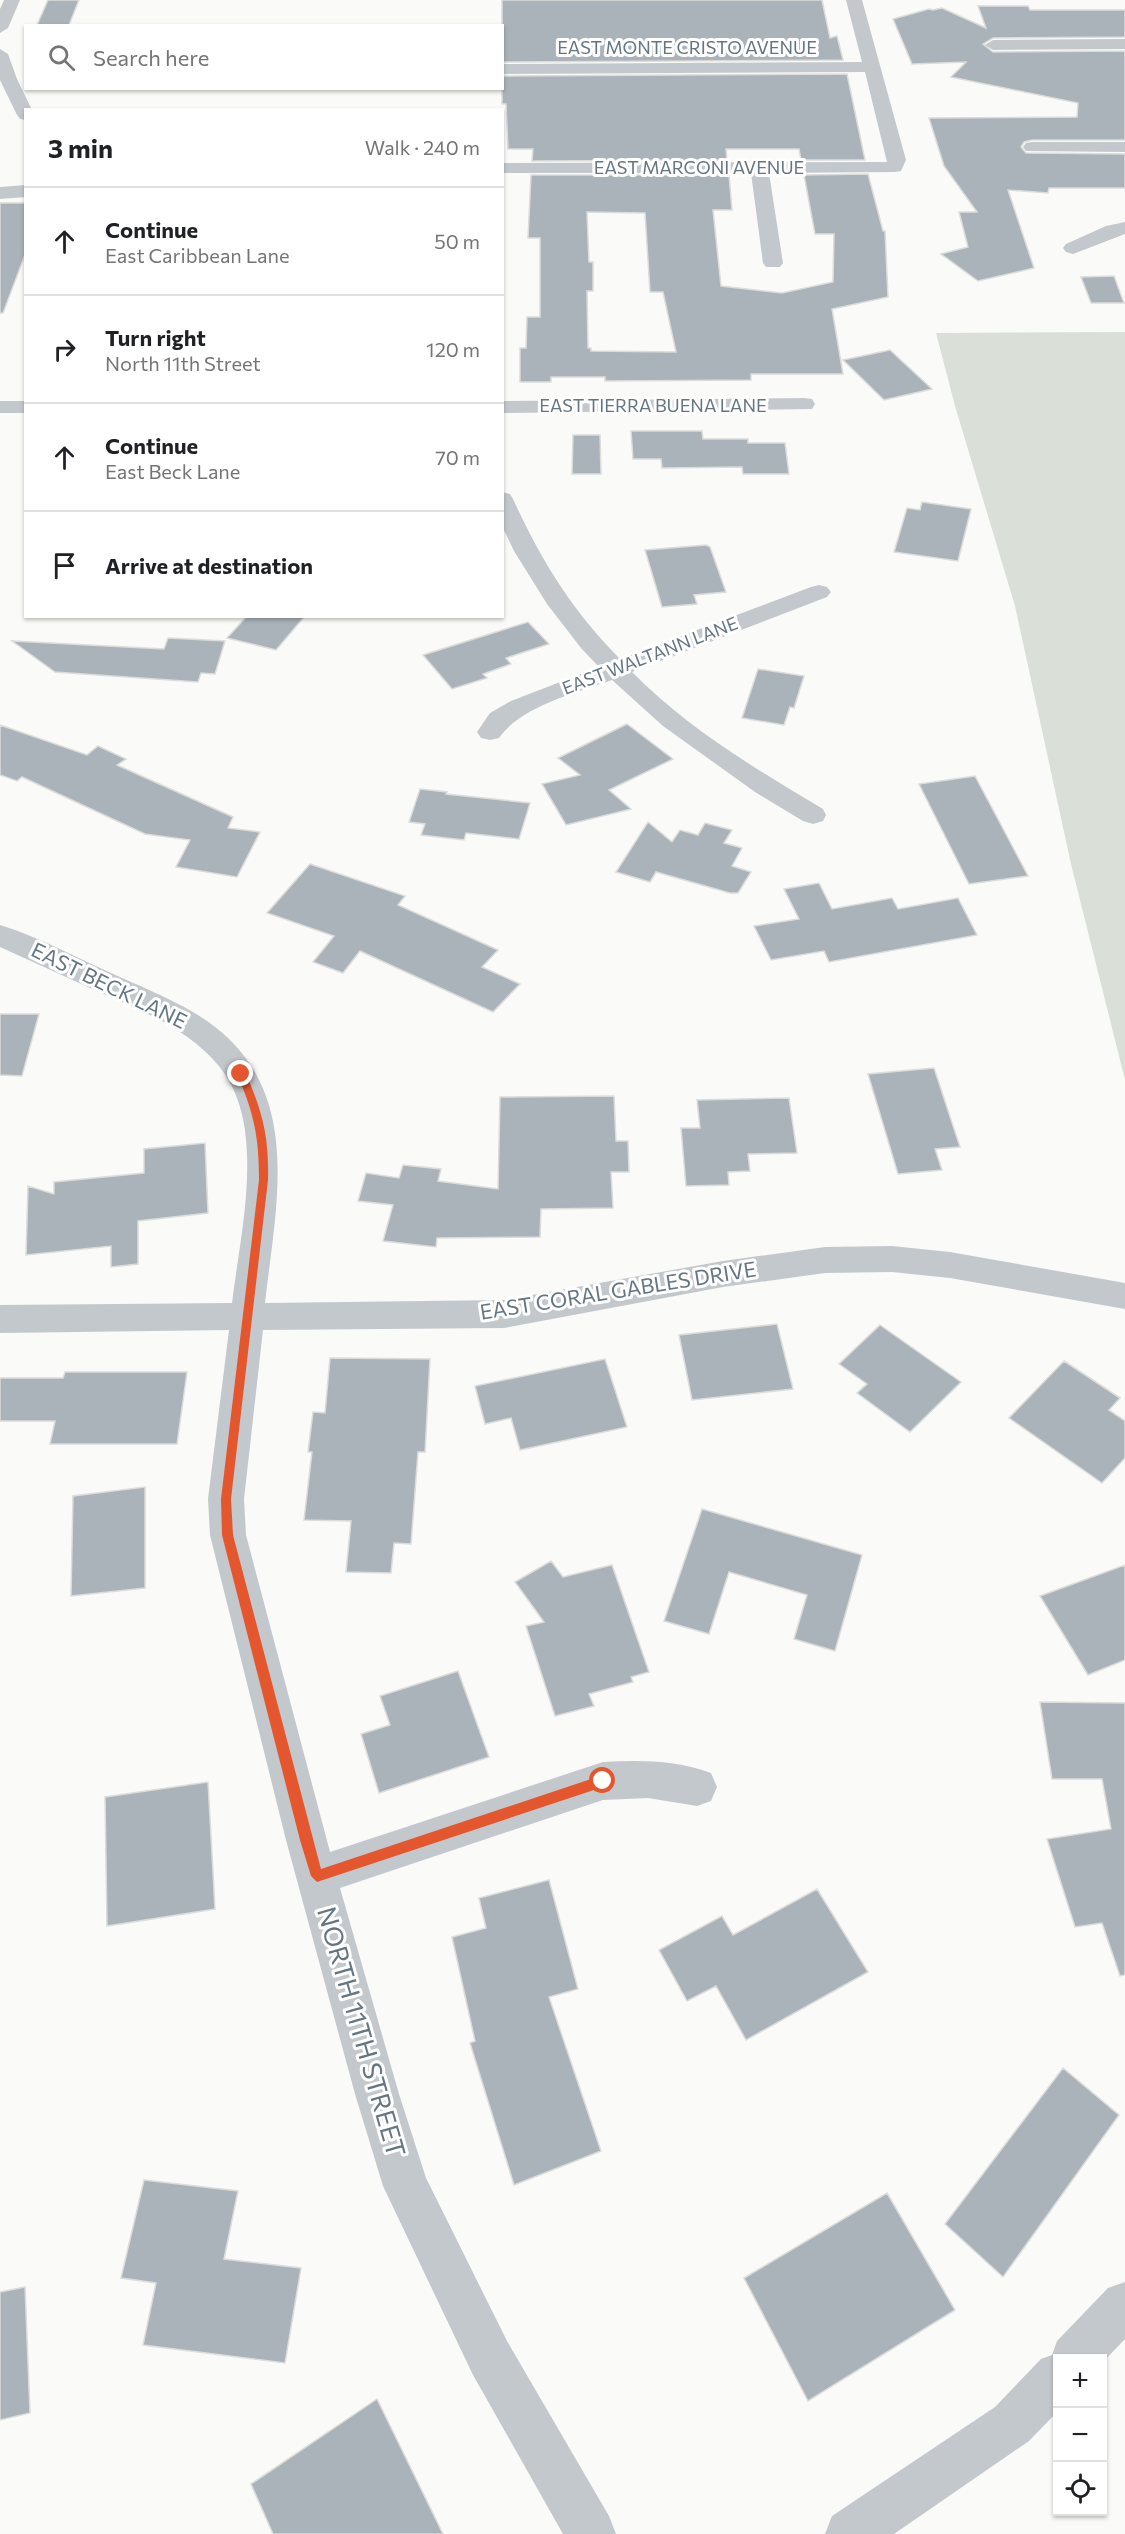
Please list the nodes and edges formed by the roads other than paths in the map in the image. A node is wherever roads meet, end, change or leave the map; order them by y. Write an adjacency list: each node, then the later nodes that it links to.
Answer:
1 (854, 0): 7 (street)
2 (7, 5): 3 (street)
3 (0, 28)
4 (1125, 44): 5 (street)
5 (993, 45)
6 (0, 54): 10 (street)
7 (872, 67): 8 (street, EAST MONTE CRISTO AVENUE); 14 (street, EAST MARCONI AVENUE)
8 (504, 69)
9 (24, 76): 10 (street)
10 (4, 80): 11 (street)
11 (24, 112)
12 (1032, 147): 13 (street)
13 (1125, 147)
14 (759, 167): 15 (street, EAST MARCONI AVENUE); 20 (street)
15 (504, 168)
16 (24, 191): 17 (street)
17 (0, 193)
18 (1125, 228): 19 (street)
19 (1074, 248)
20 (773, 263)
21 (804, 404): 22 (street, EAST TIERRA BUENA LANE)
22 (504, 406)
23 (0, 407): 24 (street)
24 (24, 407)
25 (504, 504): 27 (street)
26 (819, 592): 27 (street, EAST WALTANN LANE)
27 (614, 669): 28 (street, EAST WALTANN LANE); 29 (street)
28 (490, 732)
29 (813, 815)
30 (0, 934): 32 (street, EAST BECK LANE)
31 (1125, 1296): 32 (street, EAST CORAL GABLES DRIVE)
32 (246, 1317): 33 (street, EAST CORAL GABLES DRIVE); 35 (street, NORTH 11TH STREET)
33 (0, 1319)
34 (697, 1787): 35 (street)
35 (317, 1876): 39 (street, NORTH 11TH STREET)
36 (1125, 2305): 37 (street)
37 (1078, 2354)
38 (1053, 2381): 40 (street)
39 (591, 2534)
40 (850, 2534)

